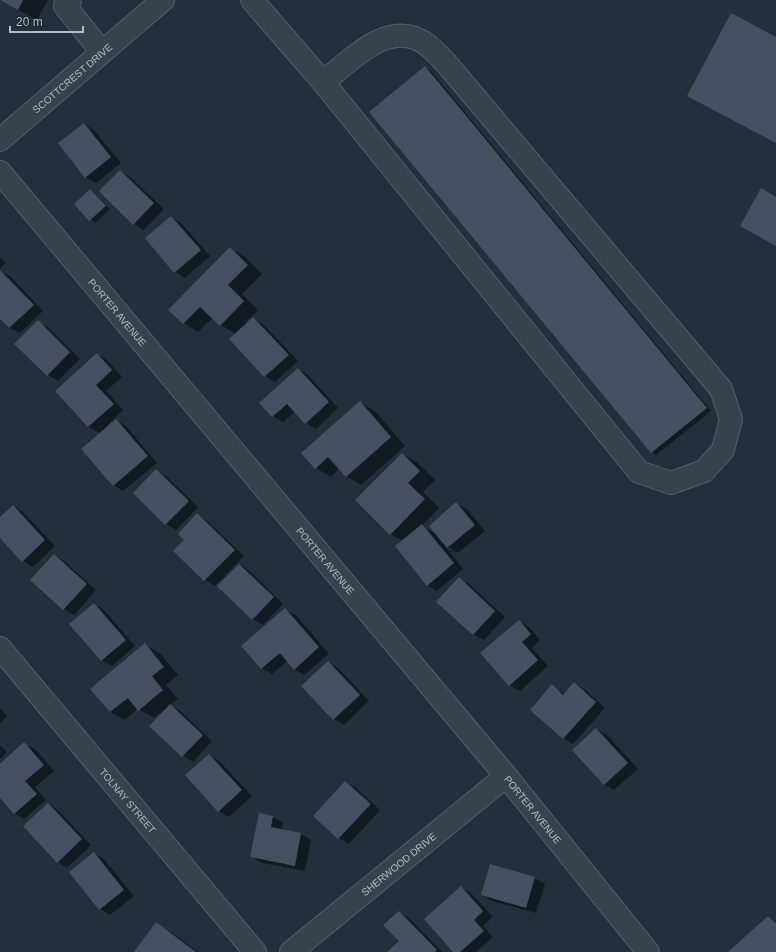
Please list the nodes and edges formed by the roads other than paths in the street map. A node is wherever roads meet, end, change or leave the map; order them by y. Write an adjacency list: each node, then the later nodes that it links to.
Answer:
1 (70, 0): 4 (street)
2 (163, 0): 4 (street, SCOTTCREST DRIVE)
3 (252, 0): 5 (street)
4 (102, 52): 6 (street, SCOTTCREST DRIVE)
5 (323, 82): 5 (street)
6 (0, 140)
7 (0, 172): 9 (street, PORTER AVENUE)
8 (0, 648): 10 (street, TOLNAY STREET)
9 (506, 776): 11 (street, SHERWOOD DRIVE); 12 (street, PORTER AVENUE)
10 (255, 952)
11 (291, 952)
12 (648, 952)

